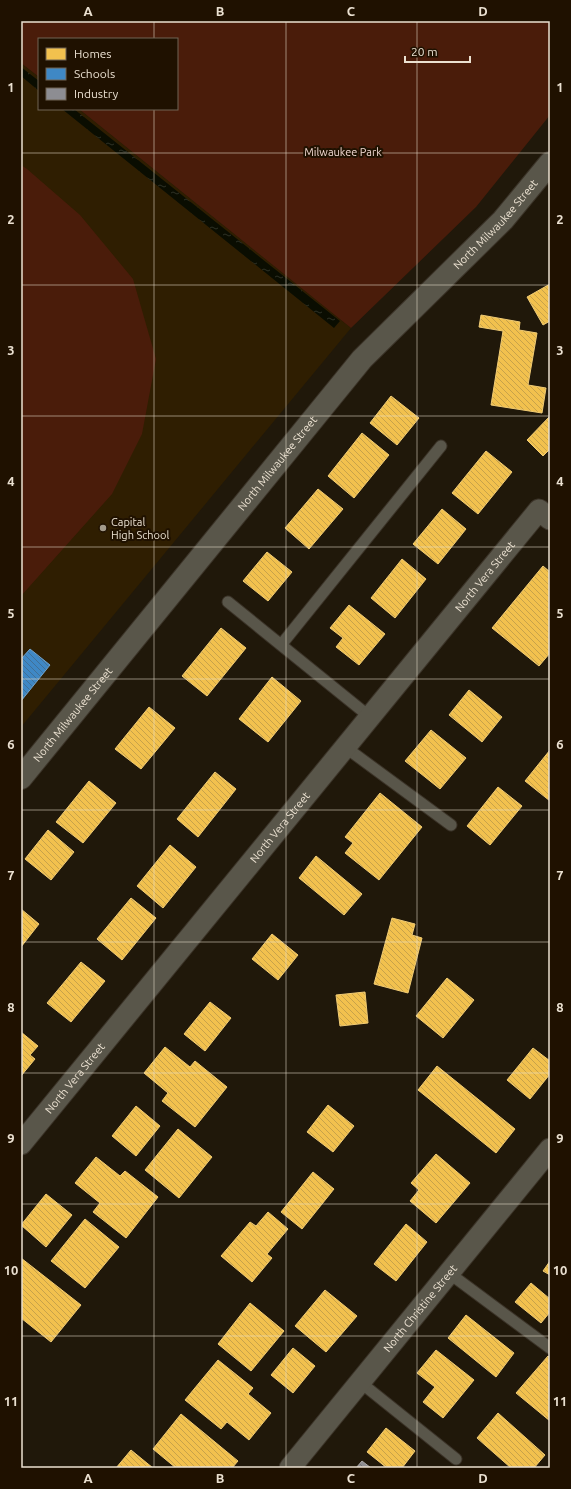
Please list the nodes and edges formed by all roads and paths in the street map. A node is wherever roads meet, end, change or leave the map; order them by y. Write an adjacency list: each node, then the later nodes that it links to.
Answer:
1 (550, 163): 8 (street, North Milwaukee Street)
2 (441, 446): 5 (lane)
3 (545, 515): 6 (street, North Vera Street)
4 (228, 602): 5 (lane)
5 (281, 645): 6 (lane)
6 (370, 717): 7 (street, North Vera Street)
7 (345, 747): 9 (lane); 10 (street, North Vera Street)
8 (21, 778)
9 (451, 825)
10 (21, 1144)
11 (550, 1149): 12 (street, North Christine Street)
12 (449, 1273): 13 (lane); 14 (street, North Christine Street)
13 (550, 1348)
14 (360, 1382): 15 (lane); 16 (street, North Christine Street)
15 (456, 1459)
16 (290, 1468)

